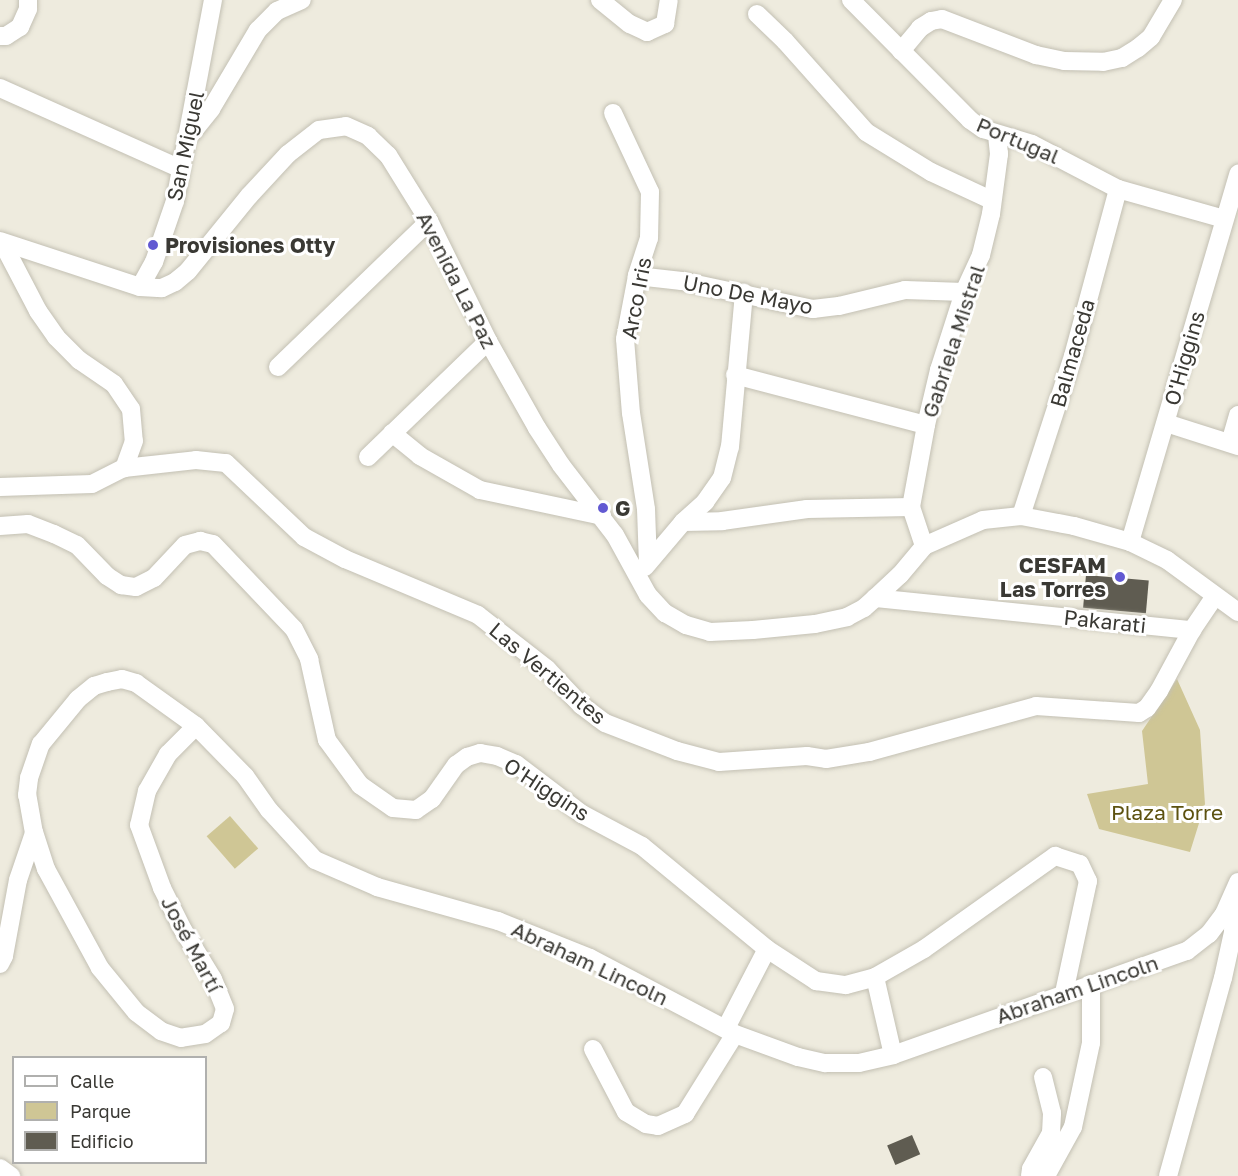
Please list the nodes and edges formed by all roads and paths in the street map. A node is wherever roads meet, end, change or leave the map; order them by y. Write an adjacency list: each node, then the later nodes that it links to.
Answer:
1 (28, 0): 9 (street)
2 (213, 0): 14 (street, San Miguel)
3 (302, 0): 14 (street)
4 (600, 0): 5 (street)
5 (669, 0)
6 (851, 0): 10 (street, Portugal)
7 (1173, 0): 10 (street)
8 (758, 14): 18 (street)
9 (0, 36)
10 (901, 51): 13 (street, Portugal)
11 (0, 88): 15 (street)
12 (612, 112): 22 (street, Arco Iris)
13 (997, 134): 17 (street, Portugal); 18 (street, Gabriela Mistral)
14 (189, 138): 15 (street, San Miguel)
15 (181, 168): 23 (street, San Miguel)
16 (1238, 174): 19 (street, O'Higgins)
17 (1118, 189): 19 (street, Portugal); 39 (street, Balmaceda)
18 (991, 200): 24 (street, Gabriela Mistral)
19 (1224, 219): 30 (street, O'Higgins)
20 (429, 221): 23 (street, Avenida La Paz); 26 (street, Avenida La Paz); 27 (street)
21 (1, 242): 23 (street, Avenida La Paz); 35 (street)
22 (637, 276): 25 (street, Uno De Mayo); 44 (street, Arco Iris)
23 (141, 287)
24 (964, 292): 25 (street, Uno De Mayo); 31 (street, Gabriela Mistral)
25 (744, 293): 28 (street)
26 (488, 341): 32 (street); 38 (street, Avenida La Paz)
27 (278, 367)
28 (735, 375): 31 (street); 40 (street)
29 (1238, 416): 33 (street)
30 (1166, 423): 33 (street); 42 (street, O'Higgins)
31 (926, 424): 37 (street, Gabriela Mistral)
32 (392, 433): 34 (street); 38 (street)
33 (1234, 445)
34 (368, 456)
35 (124, 468): 36 (street, Las Vertientes); 48 (street, Las Vertientes)
36 (0, 487)
37 (911, 507): 40 (street); 43 (street, Gabriela Mistral)
38 (602, 516): 44 (street, Avenida La Paz)
39 (1021, 516): 42 (street); 43 (street)
40 (683, 522): 44 (street)
41 (0, 526): 52 (street, O'Higgins)
42 (1130, 542): 45 (street)
43 (924, 546): 46 (street, Avenida La Paz)
44 (643, 569): 46 (street, Avenida La Paz)
45 (1215, 596): 47 (street); 48 (street, Las Vertientes)
46 (875, 598): 48 (street, Pakarati)
47 (1238, 612)
48 (1192, 630)
49 (196, 726): 50 (street, Abraham Lincoln); 50 (street, José Martí); 58 (street, Abraham Lincoln)
50 (34, 833): 53 (street)
51 (1236, 888): 55 (street); 56 (street, Abraham Lincoln)
52 (767, 949): 54 (street, O'Higgins); 58 (street)
53 (0, 964)
54 (875, 977): 57 (street, O'Higgins); 60 (street)
55 (1230, 980): 66 (street)
56 (1091, 984): 57 (street, Abraham Lincoln); 65 (street)
57 (1064, 993): 60 (street, Abraham Lincoln)
58 (730, 1031): 59 (street); 60 (street, Abraham Lincoln)
59 (593, 1048)
60 (893, 1055)
61 (1043, 1077): 64 (street)
62 (0, 1168): 63 (street)
63 (11, 1176)
64 (1030, 1176)
65 (1046, 1176)
66 (1168, 1176)

